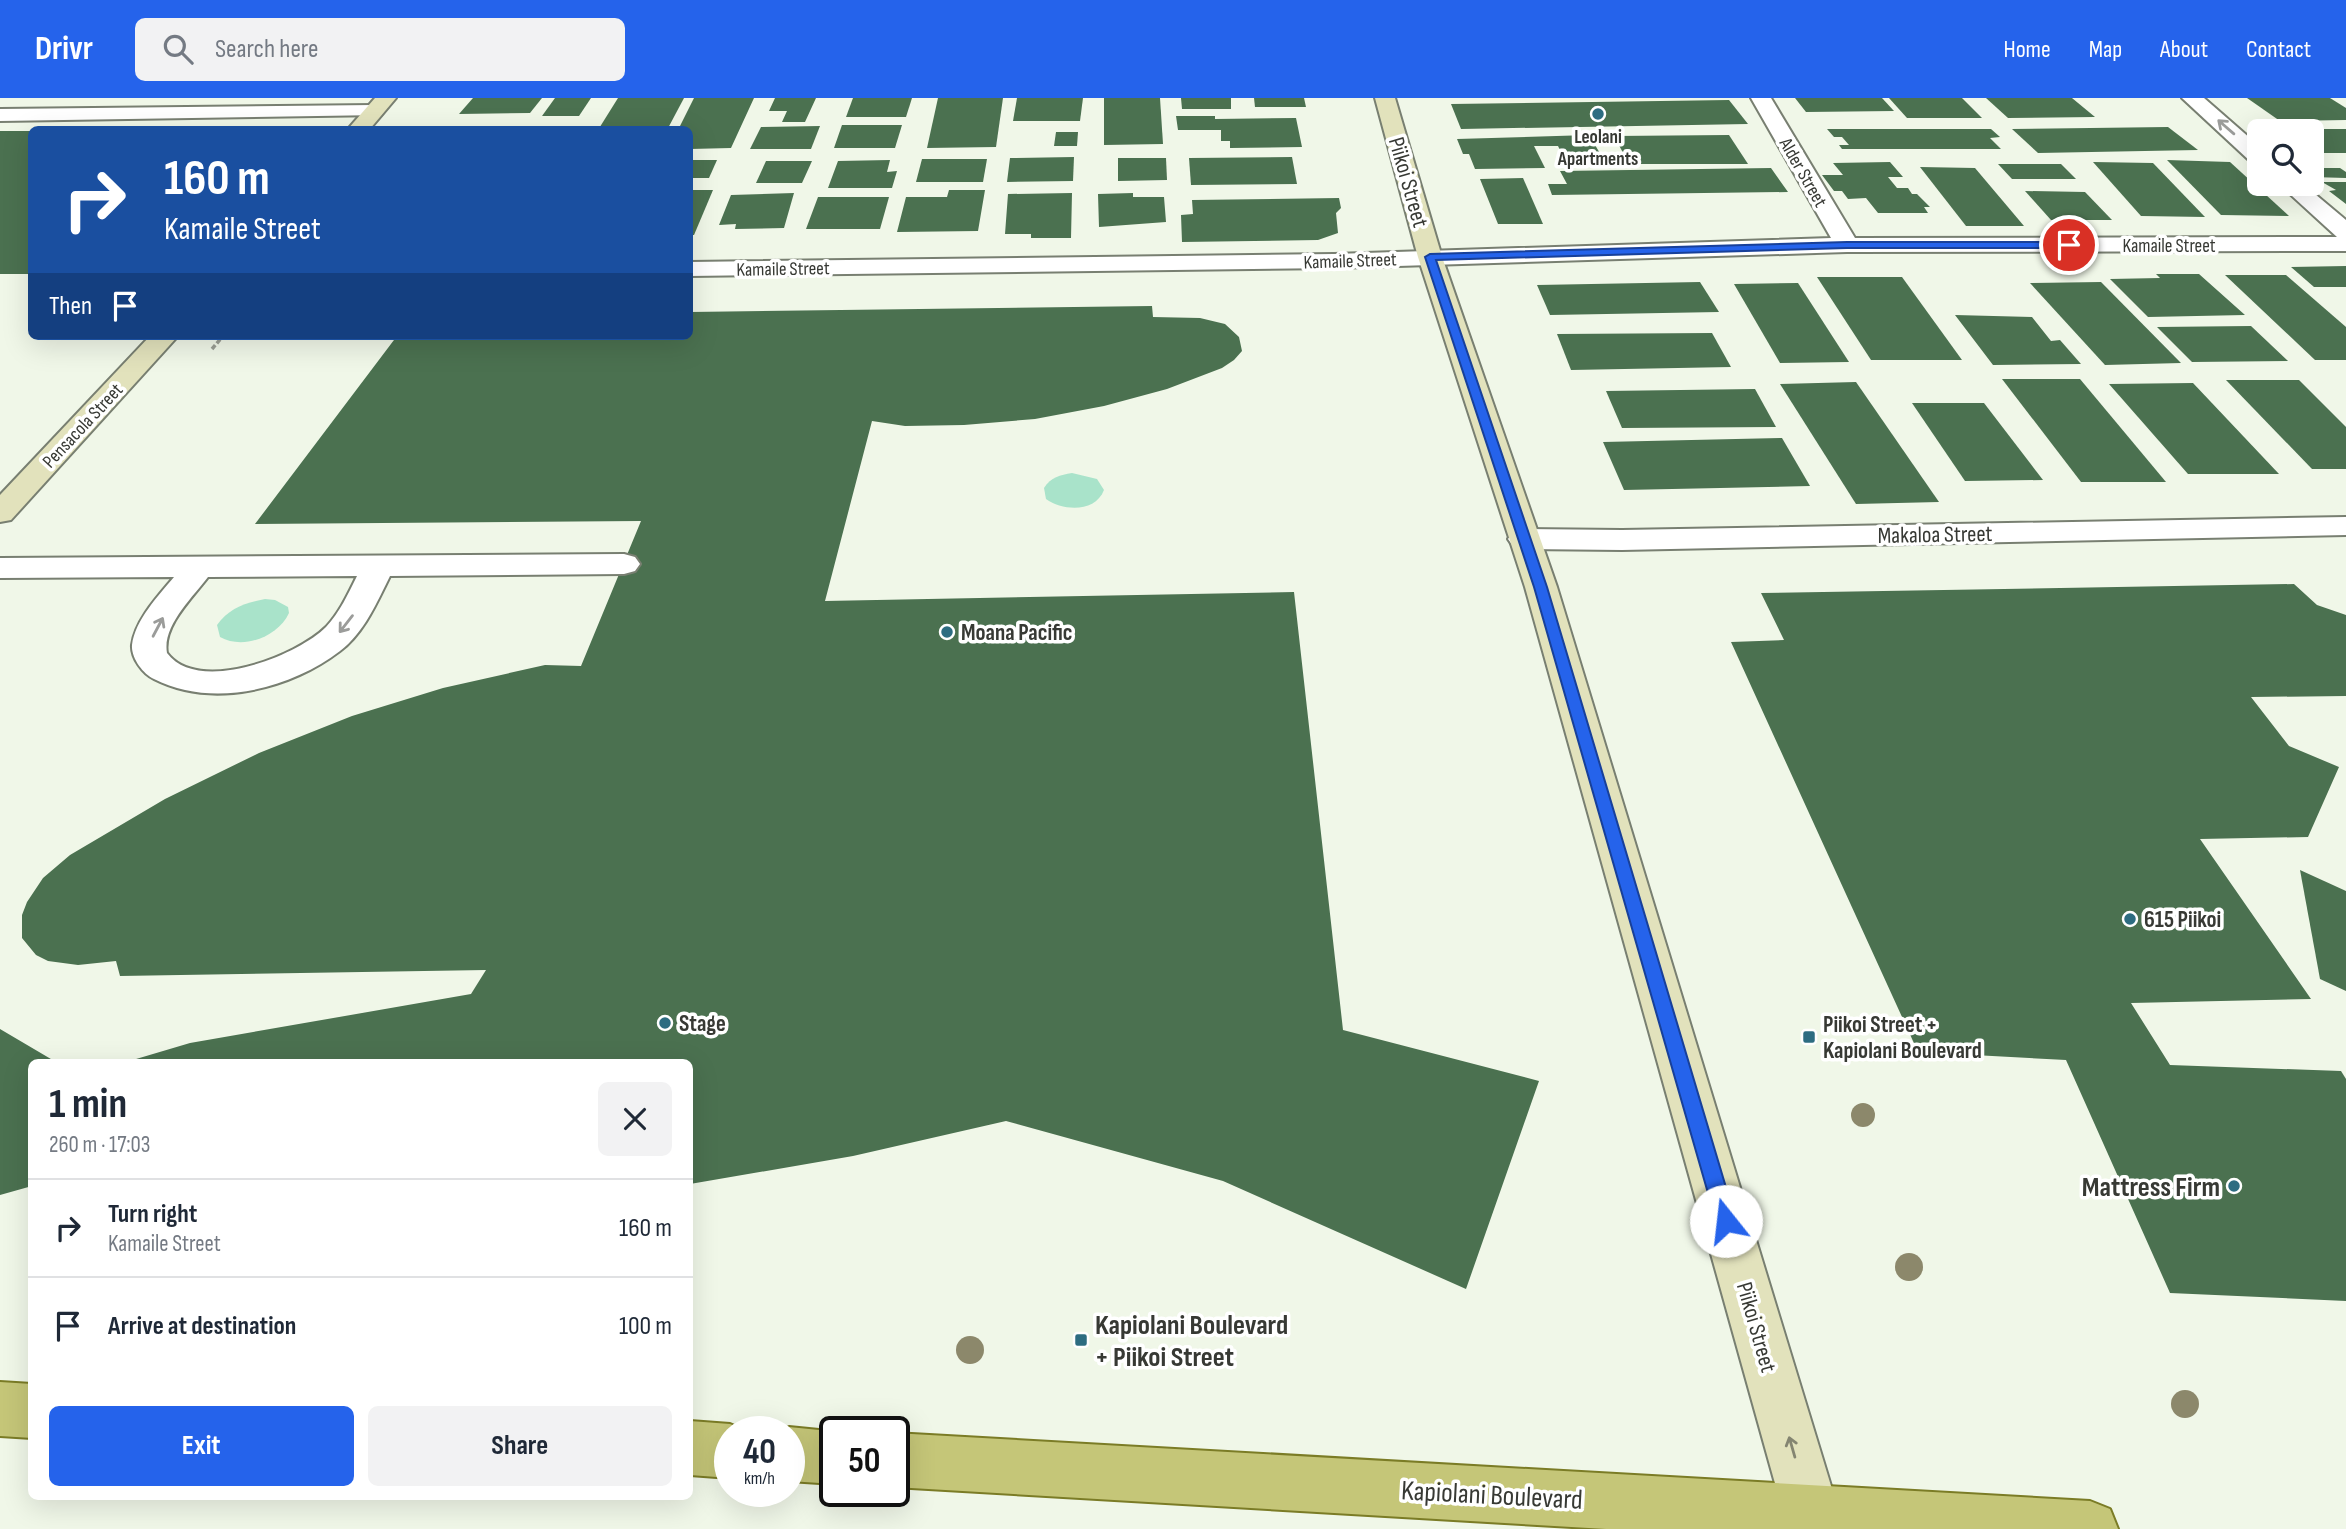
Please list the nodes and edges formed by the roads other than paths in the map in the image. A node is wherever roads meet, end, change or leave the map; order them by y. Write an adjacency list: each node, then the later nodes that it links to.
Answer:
1 (1385, 98): 12 (main road, Piikoi Street)
2 (1761, 98): 11 (street, Alder Street)
3 (2192, 98): 7 (street, one-way to 3)
4 (380, 104): 5 (street); 6 (main road)
5 (0, 114)
6 (361, 126)
7 (2247, 146)
8 (2304, 196): 9 (street)
9 (2346, 232)
10 (2346, 244): 11 (street, Kamaile Street)
11 (1847, 245): 12 (street, Kamaile Street)
12 (1430, 257): 13 (street, Kamaile Street); 17 (main road, Piikoi Street)
13 (693, 269)
14 (161, 340): 15 (main road, Pensacola Street)
15 (0, 513)
16 (2346, 526): 17 (street, Makaloa Street)
17 (1524, 539): 27 (main road, Piikoi Street, one-way to 17)
18 (624, 564): 19 (street)
19 (379, 565): 20 (street); 20 (street, one-way to 20)
20 (199, 566): 21 (street)
21 (0, 568)
22 (0, 1409): 23 (main road)
23 (28, 1411)
24 (693, 1448): 25 (main road)
25 (714, 1450)
26 (910, 1461): 27 (main road, Kapiolani Boulevard)
27 (1814, 1523): 28 (main road, Kapiolani Boulevard)
28 (2090, 1529)

